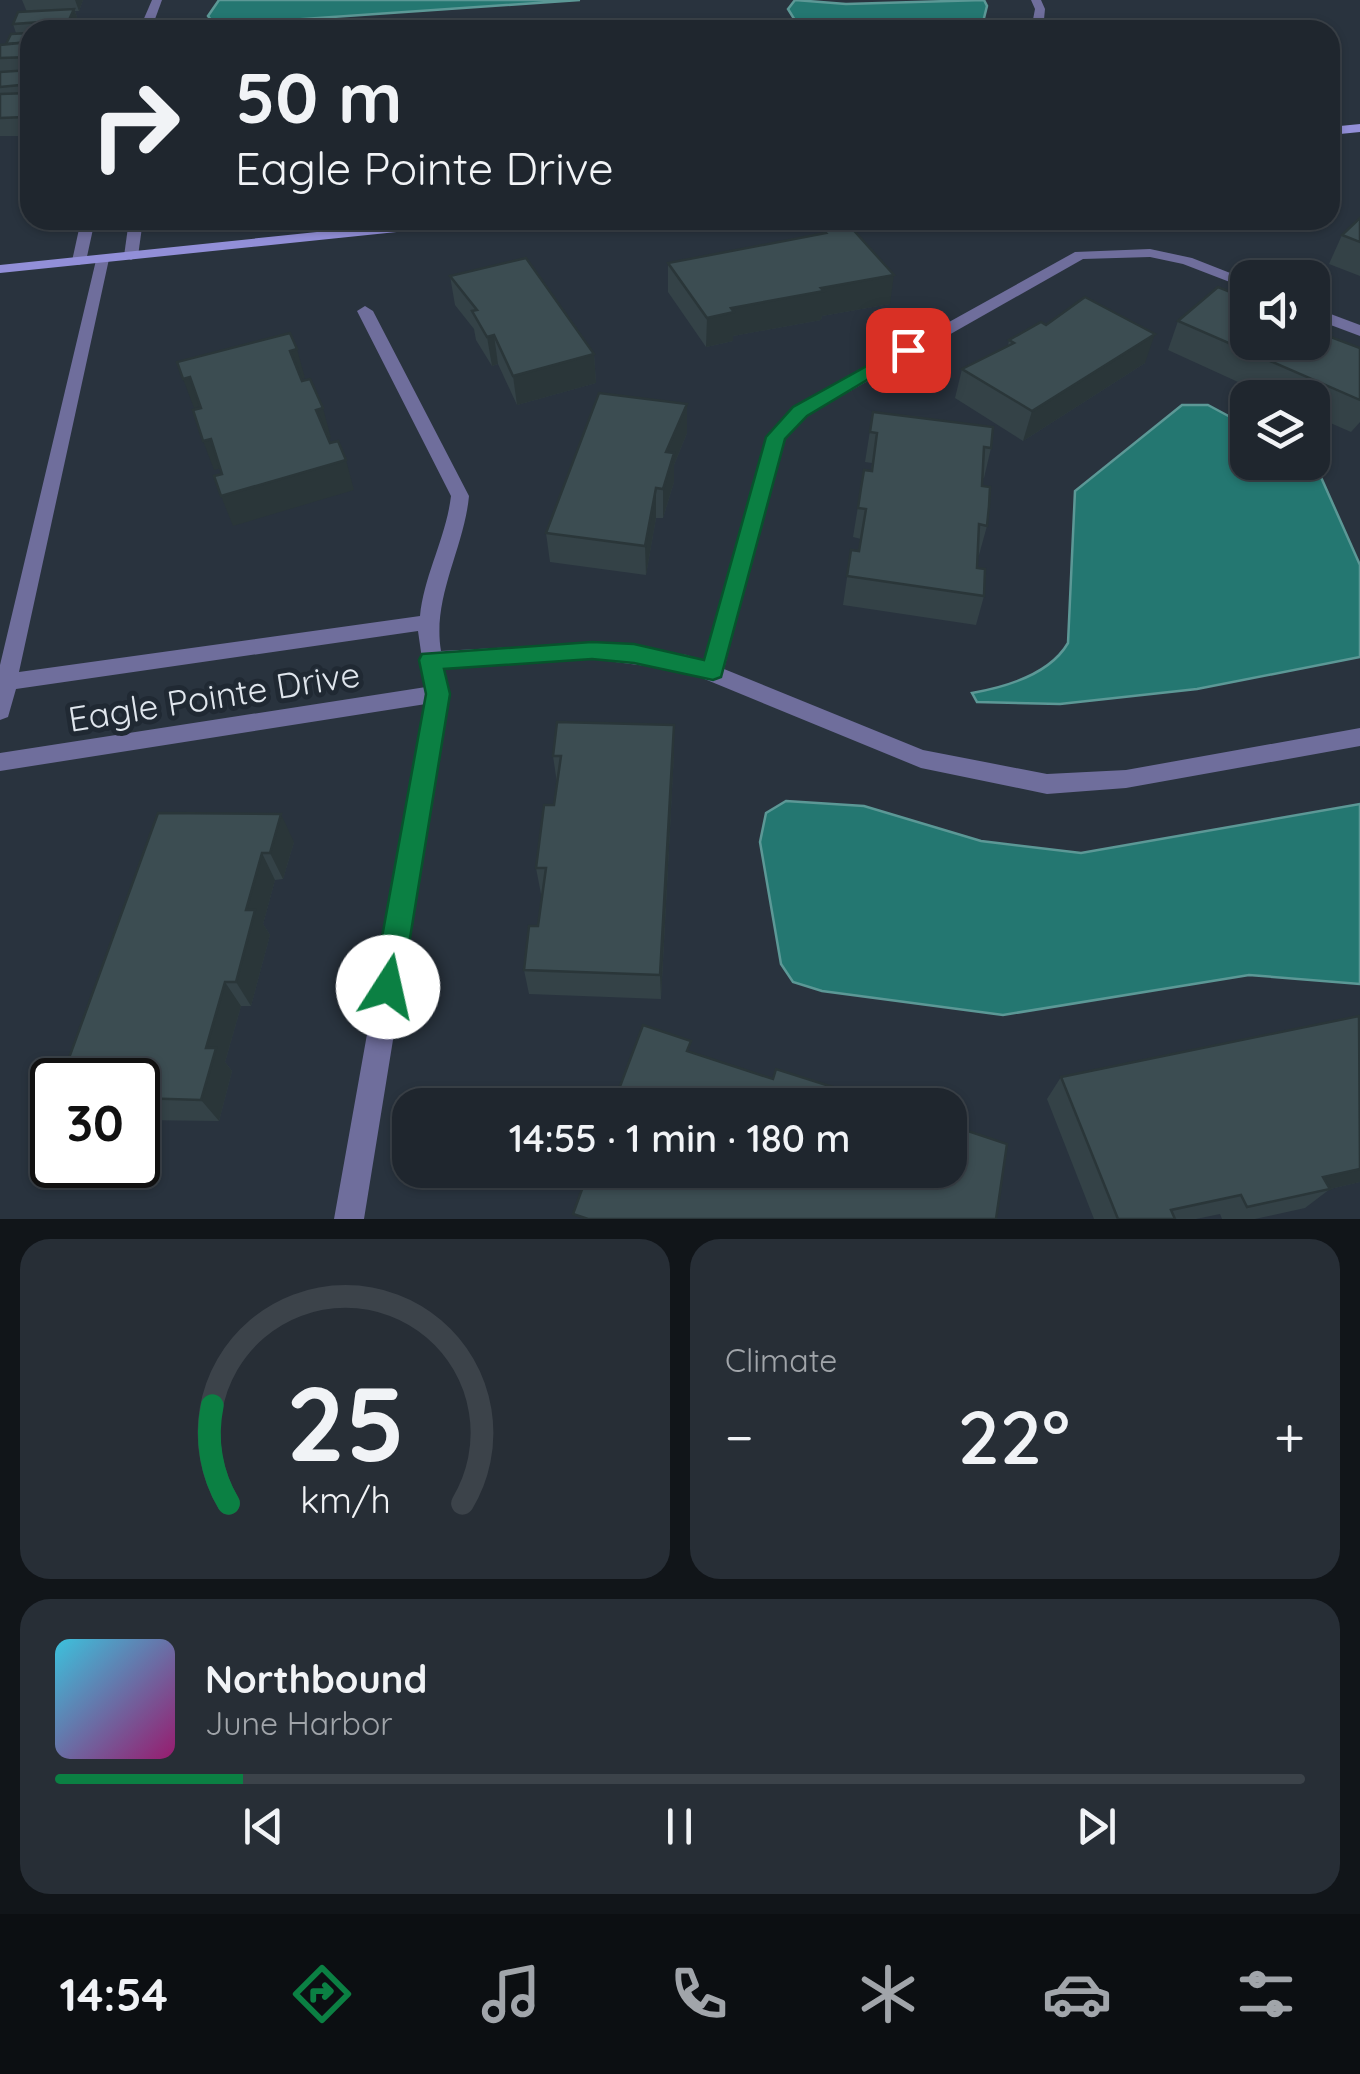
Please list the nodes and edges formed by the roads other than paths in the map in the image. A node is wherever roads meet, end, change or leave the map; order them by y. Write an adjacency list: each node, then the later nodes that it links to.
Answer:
1 (86, 230): 6 (street)
2 (135, 230): 4 (street)
3 (379, 230): 4 (street)
4 (131, 256): 5 (street)
5 (102, 258): 6 (street); 15 (street)
6 (80, 261): 7 (street)
7 (0, 269)
8 (1230, 278): 14 (street)
9 (365, 311): 12 (street)
10 (1330, 319): 11 (street)
11 (1360, 331)
12 (429, 622): 13 (street); 15 (street, Eagle Pointe Drive)
13 (431, 660): 14 (street); 16 (street)
14 (713, 671): 18 (street)
15 (7, 682): 17 (street)
16 (438, 694): 19 (street, Eagle Pointe Drive); 20 (street)
17 (0, 712)
18 (1360, 738)
19 (0, 762)
20 (349, 1219)

